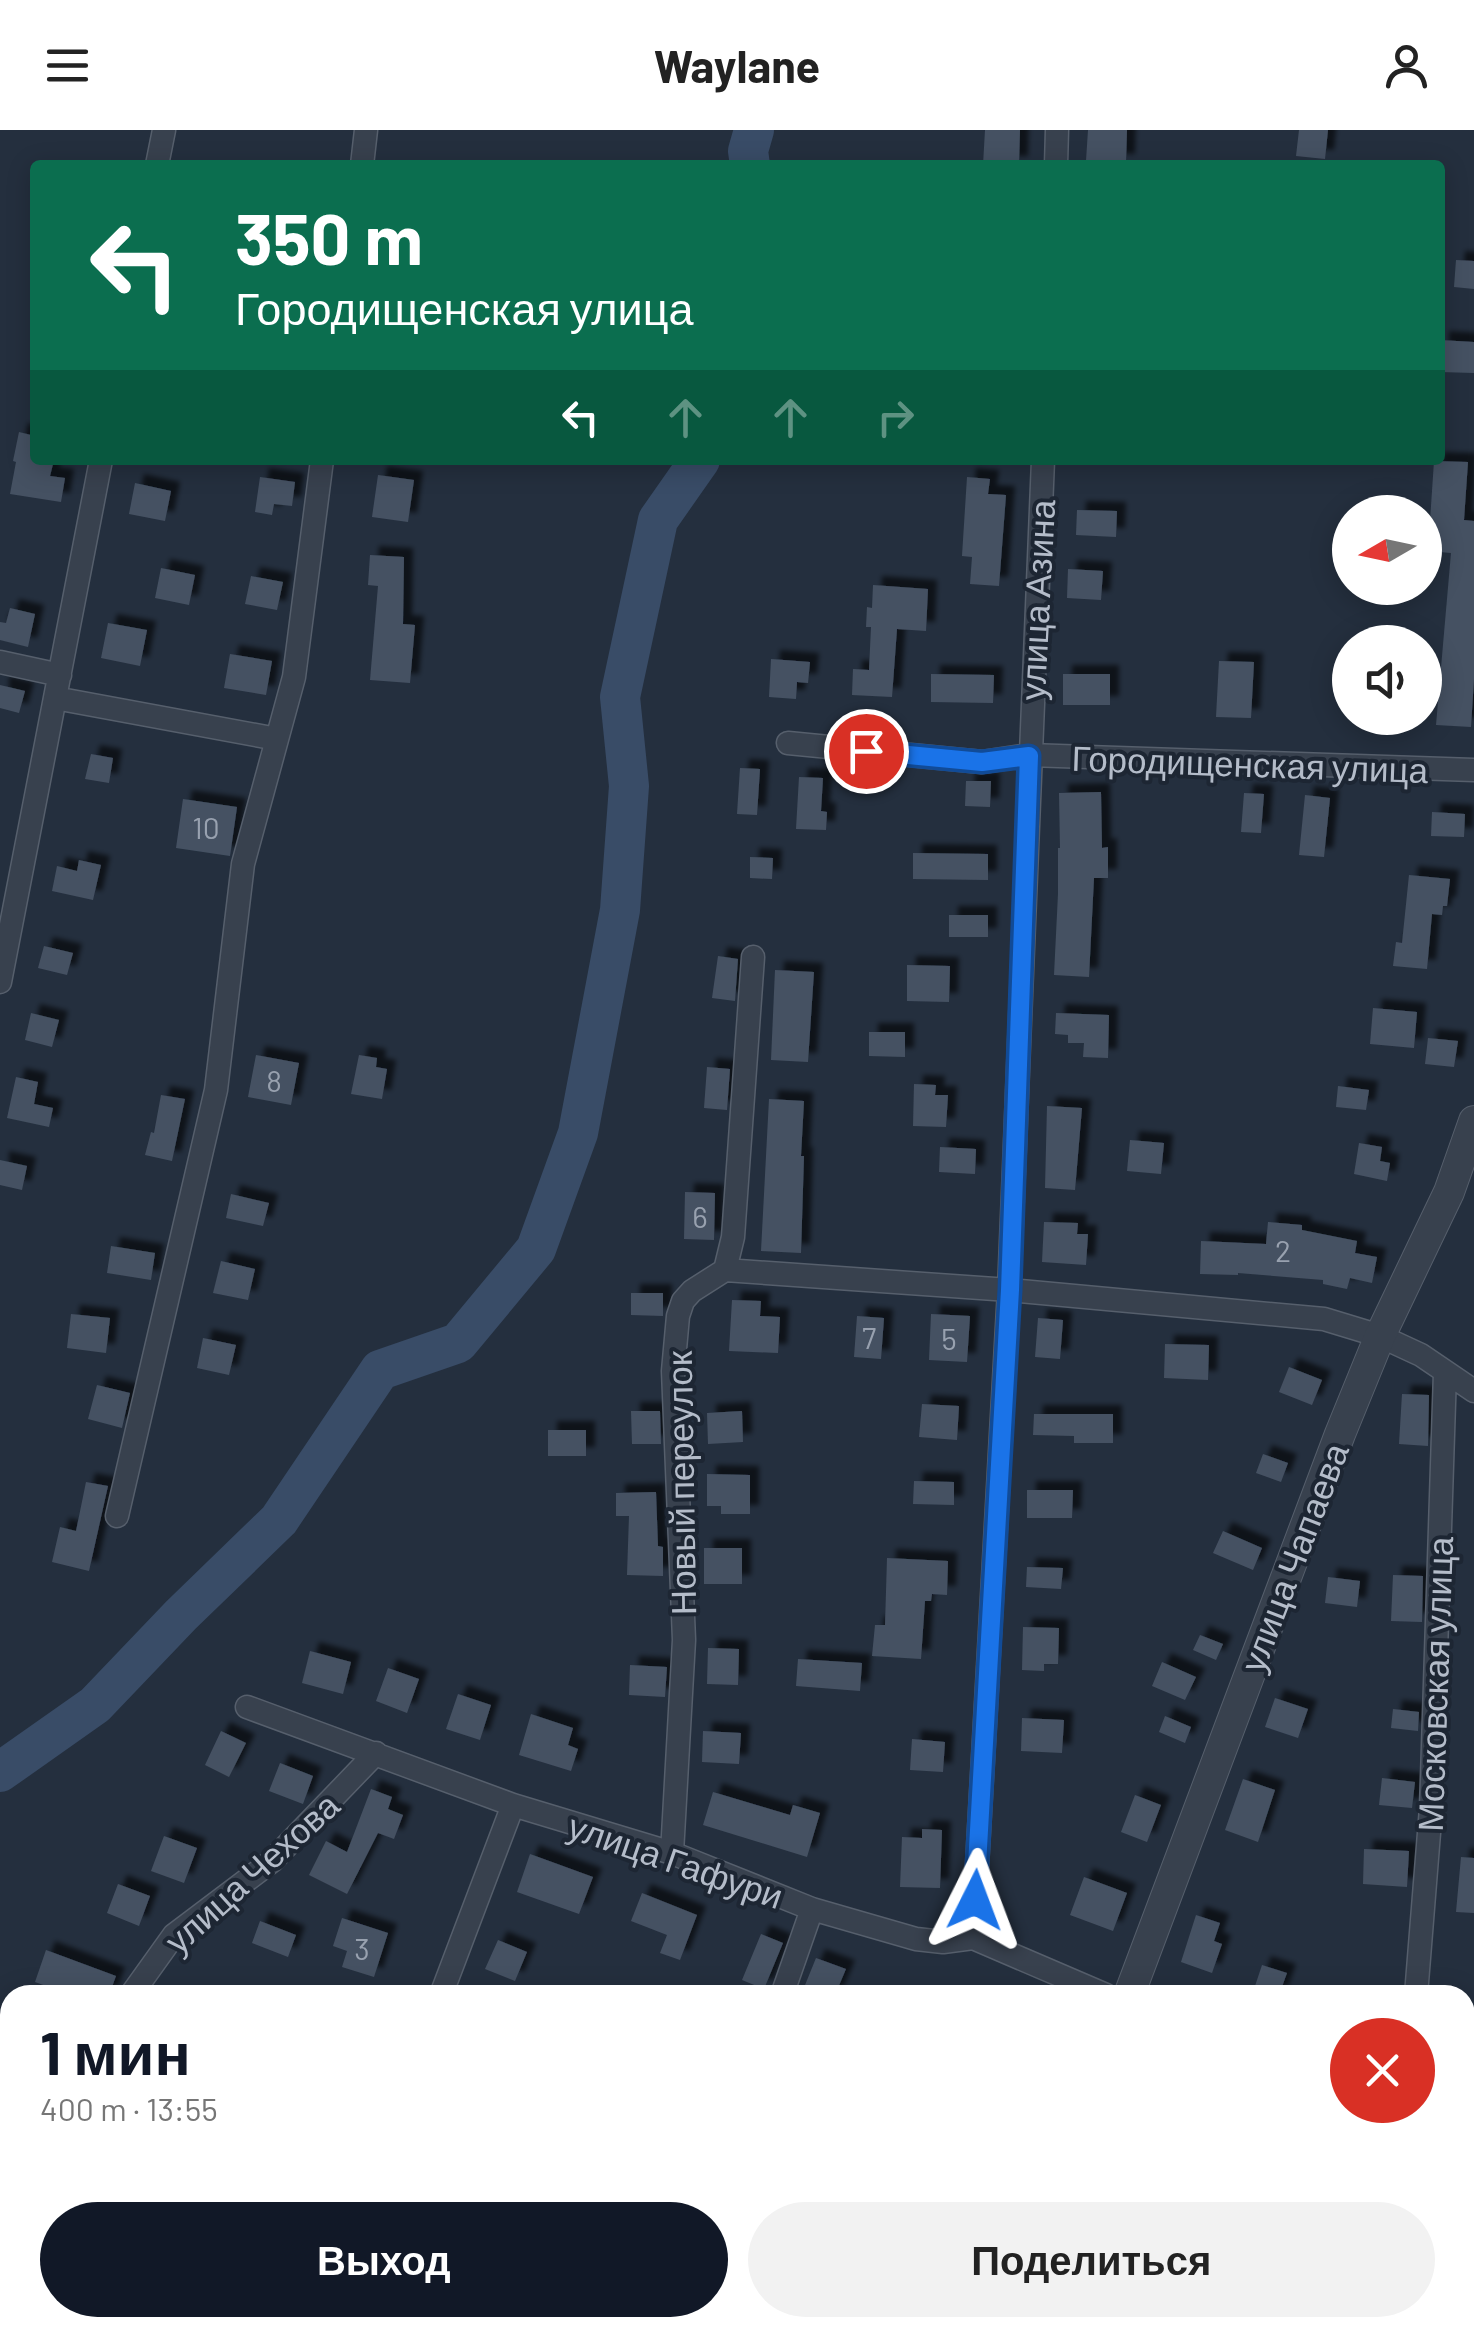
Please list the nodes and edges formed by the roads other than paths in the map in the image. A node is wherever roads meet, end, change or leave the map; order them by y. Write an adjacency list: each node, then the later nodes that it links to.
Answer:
1 (164, 130): 4 (street)
2 (366, 130): 5 (street)
3 (1058, 130): 6 (street)
4 (159, 160)
5 (363, 160)
6 (1056, 160)
7 (100, 465): 11 (street)
8 (321, 465): 12 (street)
9 (1042, 465): 14 (street, улица Азина)
10 (0, 662): 11 (street)
11 (58, 687): 12 (street); 17 (street)
12 (277, 739): 24 (street)
13 (788, 744): 14 (street, Городищенская улица)
14 (1029, 756): 15 (street, Городищенская улица); 20 (street, улица Азина)
15 (1474, 770)
16 (753, 958): 19 (street)
17 (0, 982)
18 (1474, 1123): 21 (street, улица Чапаева)
19 (725, 1270): 20 (street); 28 (street, Новый переулок)
20 (1010, 1290): 21 (street); 30 (street, улица Азина)
21 (1380, 1336): 22 (street); 35 (street, улица Чапаева)
22 (1445, 1372): 23 (street); 36 (street, Московская улица)
23 (1474, 1392)
24 (118, 1516)
25 (247, 1707): 26 (street, улица Гафури)
26 (376, 1753): 27 (street, улица Гафури); 31 (street, улица Чехова)
27 (513, 1805): 28 (street, улица Гафури); 32 (street)
28 (672, 1853): 29 (street, улица Гафури)
29 (812, 1909): 30 (street, улица Гафури); 33 (street)
30 (973, 1938): 34 (street, улица Гафури)
31 (138, 1985)
32 (444, 1985)
33 (785, 1985)
34 (1083, 1985)
35 (1132, 1985)
36 (1417, 1985)

